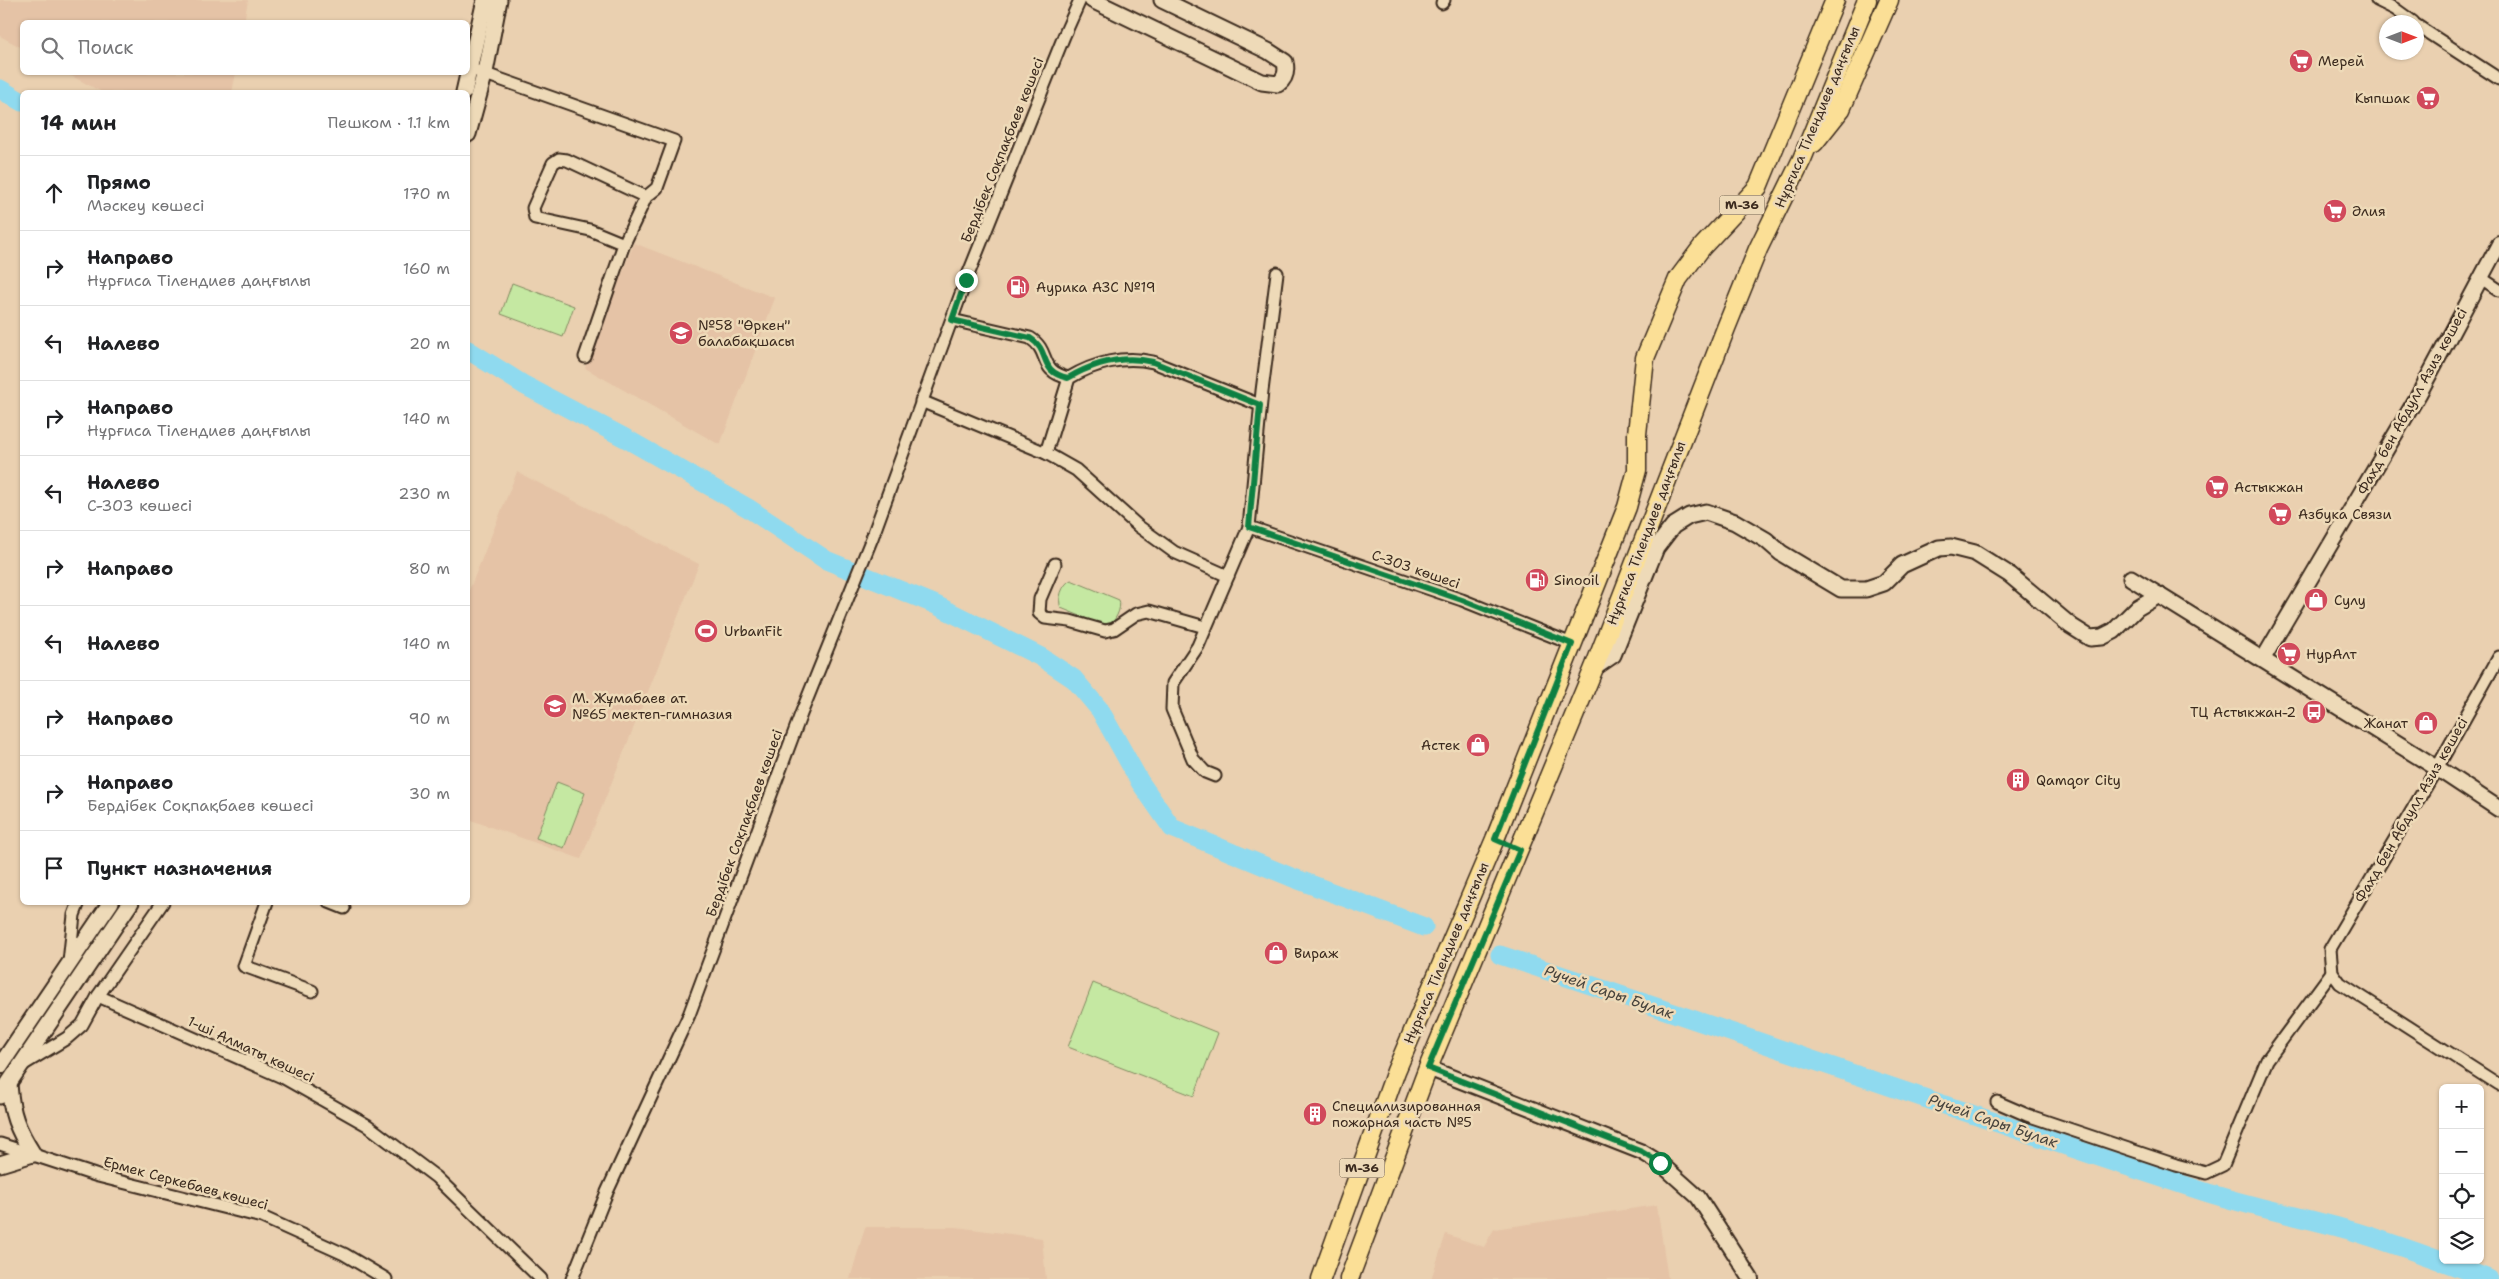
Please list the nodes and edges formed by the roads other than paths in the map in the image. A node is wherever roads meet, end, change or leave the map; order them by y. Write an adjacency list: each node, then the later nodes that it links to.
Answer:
1 (485, 0): 12 (main road)
2 (499, 0): 12 (main road)
3 (1080, 0): 25 (street, Бердібек Соқпақбаев көшесі)
4 (1092, 0): 5 (main road)
5 (1162, 0)
6 (1835, 0): 17 (main road, Нұрғиса Тілендиев даңғылы / M-36)
7 (1867, 0): 16 (main road, Нұрғиса Тілендиев даңғылы / M-36)
8 (1889, 0): 16 (main road)
9 (2377, 0): 10 (street)
10 (2404, 15)
11 (2424, 30): 13 (street)
12 (478, 71): 14 (main road); 15 (main road); 18 (street)
13 (2499, 79)
14 (465, 90)
15 (470, 121)
16 (1802, 159): 19 (main road, Нұрғиса Тілендиев даңғылы / M-36)
17 (1758, 187): 19 (main road); 37 (main road, Нұрғиса Тілендиев даңғылы / M-36)
18 (646, 197): 20 (street); 20 (street)
19 (1782, 198): 40 (main road, Нұрғиса Тілендиев даңғылы / M-36)
20 (624, 244): 26 (street)
21 (2499, 244): 23 (street, Фахд бен Абдулл Азиз көшесі)
22 (1277, 273): 29 (street)
23 (2481, 278): 24 (street); 39 (street, Фахд бен Абдулл Азиз көшесі)
24 (2499, 290)
25 (952, 320): 27 (street); 28 (street, Бердібек Соқпақбаев көшесі)
26 (585, 357)
27 (1068, 378): 29 (street); 30 (street)
28 (921, 401): 30 (street); 71 (street, Бердібек Соқпақбаев көшесі)
29 (1260, 405): 31 (street)
30 (1046, 453): 33 (street)
31 (1249, 527): 33 (street); 37 (street, С-303 көшесі)
32 (1055, 564): 36 (street)
33 (1228, 576): 36 (street)
34 (2131, 578): 35 (main road)
35 (2159, 595): 39 (main road); 40 (main road)
36 (1205, 627): 42 (street)
37 (1572, 644): 44 (main road, Нұрғиса Тілендиев даңғылы / M-36)
38 (2499, 657): 41 (street, Фахд бен Абдулл Азиз көшесі)
39 (2263, 660): 41 (main road)
40 (1594, 668): 45 (main road, Нұрғиса Тілендиев даңғылы / M-36)
41 (2437, 768): 43 (main road); 54 (street, Фахд бен Абдулл Азиз көшесі)
42 (1215, 776)
43 (2499, 809)
44 (1495, 839): 45 (main road); 59 (main road, Нұрғиса Тілендиев даңғылы / M-36)
45 (1520, 850): 62 (main road, Нұрғиса Тілендиев даңғылы / M-36)
46 (77, 905): 53 (street)
47 (109, 905): 53 (main road)
48 (129, 905): 60 (main road)
49 (161, 905): 56 (street)
50 (266, 905): 55 (street)
51 (336, 905): 52 (street)
52 (344, 908)
53 (69, 965): 57 (main road)
54 (2331, 968): 63 (street); 65 (street)
55 (312, 991)
56 (98, 996): 60 (street); 70 (street, 1-ші Алматы көшесі)
57 (48, 997): 58 (main road); 61 (main road)
58 (0, 1052)
59 (1402, 1057): 62 (main road); 72 (main road, M-36)
60 (24, 1064): 64 (main road)
61 (0, 1066)
62 (1428, 1068): 73 (main road, M-36); 74 (street)
63 (2499, 1085)
64 (4, 1090): 67 (main road)
65 (1996, 1102)
66 (0, 1144): 67 (street, Ермек Серкебаев көшесі)
67 (33, 1154): 68 (main road); 69 (street, Ермек Серкебаев көшесі)
68 (0, 1164)
69 (386, 1279)
70 (541, 1279)
71 (572, 1279)
72 (1321, 1279)
73 (1349, 1279)
74 (1751, 1279)

